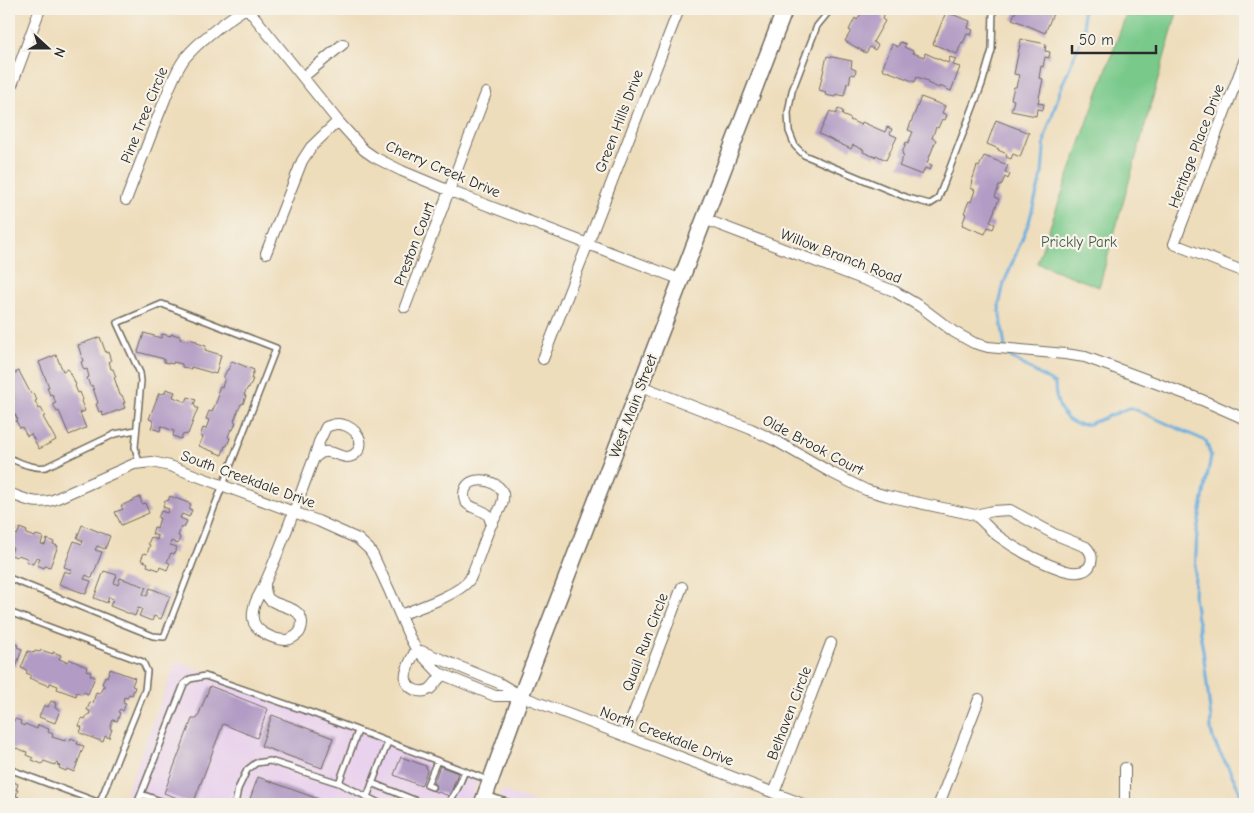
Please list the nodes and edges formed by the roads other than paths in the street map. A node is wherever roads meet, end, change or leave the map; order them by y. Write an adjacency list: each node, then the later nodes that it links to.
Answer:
1 (40, 9): 11 (street)
2 (244, 9): 15 (street, Pine Tree Circle)
3 (248, 9): 10 (street, Cherry Creek Drive)
4 (679, 9): 17 (street, Green Hills Drive)
5 (785, 9): 16 (main road, West Main Street)
6 (831, 9): 7 (lane)
7 (993, 9)
8 (343, 44): 10 (street)
9 (1244, 63): 19 (street, Heritage Place Drive)
10 (303, 77): 13 (street, Cherry Creek Drive)
11 (9, 92)
12 (486, 93): 14 (street, Preston Court)
13 (338, 122): 14 (street, Cherry Creek Drive); 18 (street)
14 (450, 191): 17 (street, Cherry Creek Drive); 21 (street, Preston Court)
15 (126, 200)
16 (704, 219): 20 (main road, West Main Street); 24 (street, Willow Branch Road)
17 (587, 243): 20 (street, Cherry Creek Drive); 22 (street, Green Hills Drive)
18 (266, 253)
19 (1245, 272)
20 (682, 280): 23 (main road, West Main Street)
21 (406, 307)
22 (543, 359)
23 (641, 386): 32 (street, Olde Brook Court); 42 (main road, West Main Street)
24 (1245, 419)
25 (136, 430): 26 (lane); 28 (lane); 29 (lane)
26 (9, 458)
27 (314, 458): 27 (street); 31 (street)
28 (139, 463): 29 (street, South Creekdale Drive); 30 (street, South Creekdale Drive)
29 (223, 486): 31 (street, South Creekdale Drive); 34 (lane)
30 (9, 493)
31 (293, 512): 35 (street); 38 (street, South Creekdale Drive)
32 (976, 515): 32 (street, Olde Brook Court)
33 (492, 524): 33 (street); 38 (street)
34 (9, 578)
35 (265, 584): 35 (street)
36 (682, 587): 45 (street, Quail Run Circle)
37 (9, 612): 59 (lane)
38 (400, 615): 40 (street, South Creekdale Drive)
39 (831, 643): 55 (street, Belhaven Circle)
40 (416, 649): 41 (street, South Creekdale Drive); 41 (street); 42 (street)
41 (443, 675): 42 (street, South Creekdale Drive)
42 (521, 696): 45 (street, North Creekdale Drive); 54 (main road, West Main Street)
43 (979, 700): 68 (street)
44 (358, 730): 46 (lane); 51 (lane); 56 (lane)
45 (625, 736): 55 (street, North Creekdale Drive)
46 (388, 742): 47 (lane); 52 (lane)
47 (436, 761): 50 (lane); 53 (lane)
48 (1125, 768): 69 (street)
49 (9, 769): 59 (lane)
50 (465, 771): 54 (lane); 65 (lane)
51 (339, 783): 57 (lane); 62 (lane)
52 (372, 783): 57 (lane); 58 (lane)
53 (432, 787)
54 (486, 793): 66 (lane)
55 (774, 793): 67 (street, North Creekdale Drive)
56 (141, 794): 60 (lane); 61 (lane)
57 (366, 797): 63 (lane)
58 (409, 801): 64 (lane)
59 (100, 804)
60 (137, 804)
61 (169, 804)
62 (235, 804)
63 (381, 804)
64 (424, 804)
65 (445, 804)
66 (513, 804)
67 (803, 804)
68 (939, 804)
69 (1125, 804)

